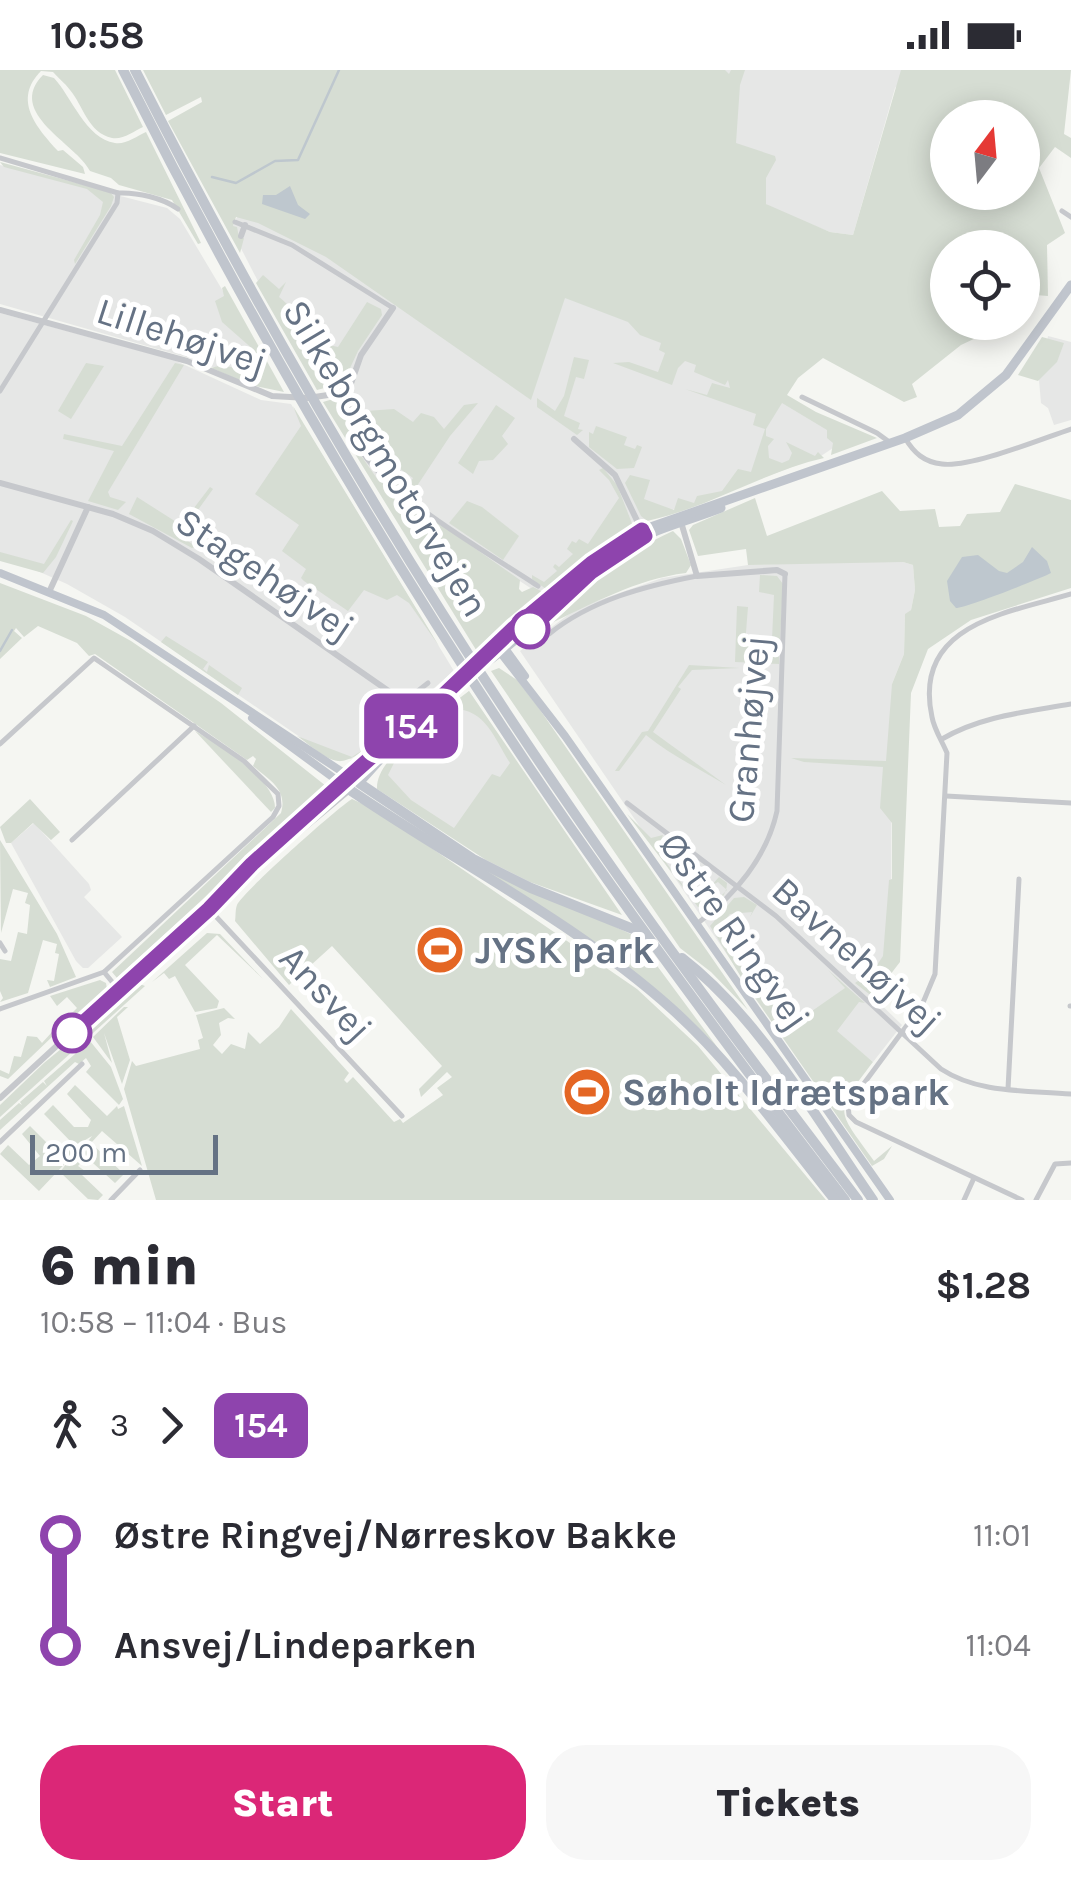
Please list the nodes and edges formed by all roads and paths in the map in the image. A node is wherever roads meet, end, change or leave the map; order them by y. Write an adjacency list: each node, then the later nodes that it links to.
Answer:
1 (122, 70): 69 (highway, Silkeborgmotorvejen)
2 (135, 70): 70 (highway, Silkeborgmotorvejen)
3 (0, 158): 4 (street)
4 (118, 193): 5 (street); 14 (street)
5 (178, 209)
6 (1062, 211): 7 (street)
7 (1071, 217)
8 (236, 222): 9 (street)
9 (245, 225): 10 (street); 12 (street)
10 (241, 236)
11 (1071, 285): 19 (main road)
12 (393, 308): 16 (street)
13 (0, 310): 14 (street, Lillehøjvej)
14 (43, 321): 15 (street); 16 (street, Lillehøjvej)
15 (0, 392)
16 (348, 392): 29 (street)
17 (802, 397): 21 (street)
18 (1071, 430): 19 (street)
19 (905, 438): 21 (main road)
20 (574, 439): 25 (street)
21 (890, 443): 24 (main road)
22 (0, 483): 23 (street, Stagehøjvej)
23 (88, 506): 30 (street); 35 (street, Stagehøjvej)
24 (679, 520): 25 (main road); 28 (street)
25 (643, 533): 33 (main road); 33 (main road)
26 (0, 572): 30 (main road)
27 (786, 574): 28 (street); 48 (street, Granhøjvej)
28 (697, 576): 32 (street)
29 (538, 586)
30 (50, 590): 36 (main road)
31 (1071, 594): 40 (street)
32 (549, 634)
33 (501, 648): 38 (main road); 50 (main road, Østre Ringvej)
34 (428, 683): 35 (street)
35 (405, 701): 38 (street, Stagehøjvej)
36 (234, 702): 42 (main road); 42 (main road)
37 (1071, 704): 40 (street)
38 (423, 714): 42 (main road)
39 (194, 726): 41 (street); 46 (street); 53 (street)
40 (942, 739): 43 (street)
41 (0, 744)
42 (350, 784): 49 (street); 68 (highway); 71 (highway)
43 (946, 796): 45 (street); 56 (street)
44 (628, 803): 48 (street, Bavnehøjvej)
45 (1071, 804)
46 (72, 840)
47 (1019, 879): 58 (street)
48 (738, 885): 50 (street, Granhøjvej); 56 (street, Bavnehøjvej)
49 (209, 909): 54 (street); 61 (street, Ansvej)
50 (698, 923): 72 (main road, Østre Ringvej)
51 (0, 943): 52 (street)
52 (4, 952)
53 (104, 972): 54 (street); 55 (street)
54 (120, 990): 60 (street)
55 (0, 1009)
56 (902, 1032): 58 (street, Bavnehøjvej); 65 (street)
57 (82, 1064): 62 (street)
58 (1008, 1089): 59 (street, Bavnehøjvej)
59 (1071, 1094)
60 (0, 1098)
61 (402, 1116)
62 (0, 1142)
63 (1071, 1164): 76 (street)
64 (140, 1170): 67 (street)
65 (974, 1178): 66 (street); 73 (street)
66 (1000, 1190): 74 (street); 75 (street)
67 (112, 1200)
68 (835, 1200)
69 (844, 1200)
70 (858, 1200)
71 (873, 1200)
72 (890, 1200)
73 (964, 1200)
74 (999, 1200)
75 (1022, 1200)
76 (1036, 1200)

